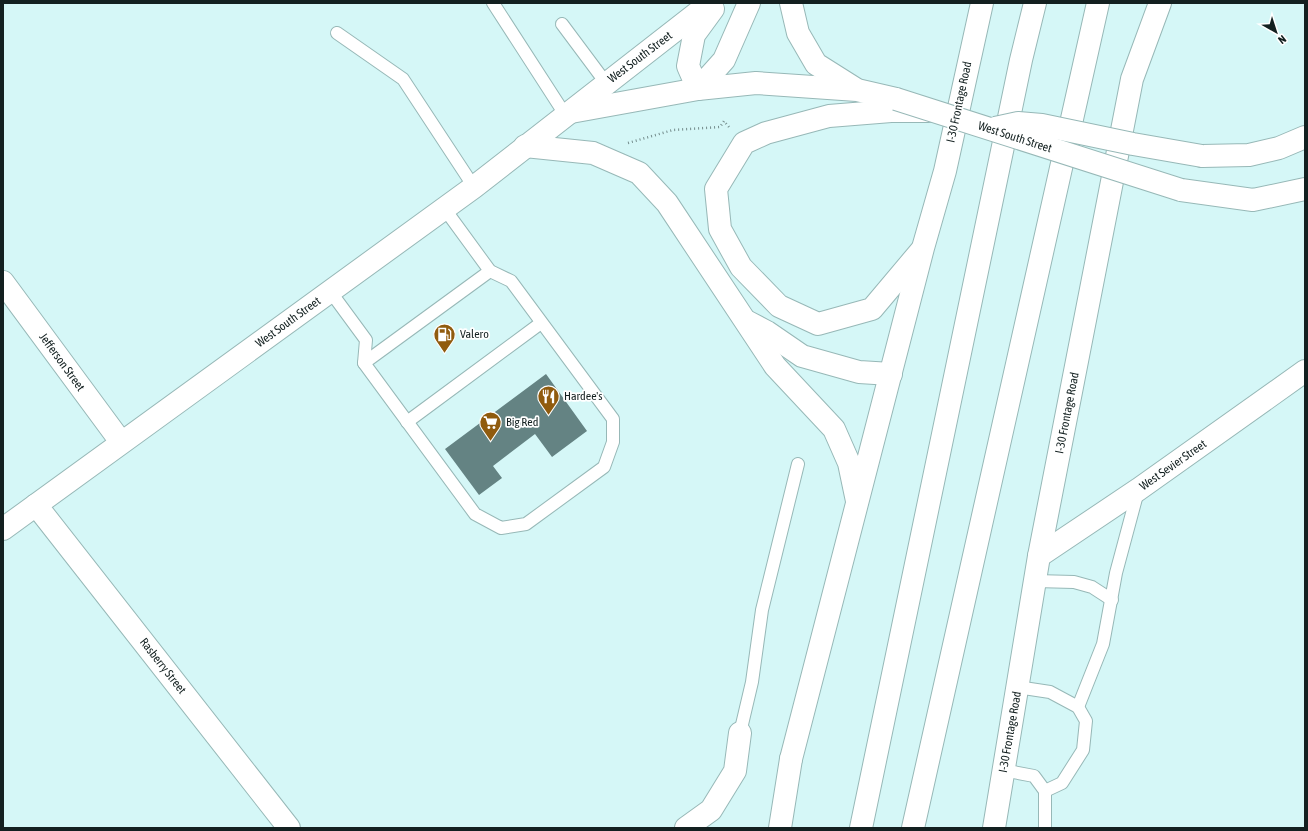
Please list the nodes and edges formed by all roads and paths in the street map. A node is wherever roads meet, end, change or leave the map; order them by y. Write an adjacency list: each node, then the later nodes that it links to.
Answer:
1 (493, 3): 18 (lane)
2 (710, 3): 14 (main road, West South Street)
3 (717, 3): 15 (main road)
4 (749, 3): 15 (main road)
5 (791, 3): 16 (main road)
6 (968, 3): 13 (main road)
7 (982, 3): 13 (main road, I-30 Frontage Road)
8 (1035, 3): 54 (main road)
9 (1098, 3): 55 (main road)
10 (1160, 3): 43 (main road, I-30 Frontage Road)
11 (562, 24): 14 (lane)
12 (337, 33): 24 (lane)
13 (973, 37): 27 (main road, I-30 Frontage Road)
14 (606, 83): 18 (main road, West South Street)
15 (698, 89): 16 (main road, West South Street); 18 (main road, West South Street)
16 (857, 90): 17 (main road, West South Street, bridge)
17 (933, 111): 20 (main road, West South Street, bridge); 27 (main road)
18 (568, 114): 23 (main road, West South Street)
19 (731, 129): 22 (path)
20 (992, 129): 21 (main road, bridge); 25 (main road, West South Street, bridge)
21 (1305, 137)
22 (625, 145)
23 (525, 146): 24 (main road, West South Street); 31 (main road)
24 (474, 187): 26 (main road, West South Street)
25 (1305, 188)
26 (444, 208): 28 (lane); 30 (main road, West South Street)
27 (923, 248): 35 (main road, I-30 Frontage Road)
28 (490, 271): 32 (lane); 33 (lane)
29 (3, 282): 37 (main road, Jefferson Street)
30 (330, 292): 33 (lane); 37 (main road, West South Street)
31 (744, 320): 35 (main road); 41 (main road)
32 (541, 323): 36 (lane); 36 (lane)
33 (364, 364): 36 (lane)
34 (1305, 371): 39 (main road, West Sevier Street)
35 (891, 374): 41 (main road, I-30 Frontage Road)
36 (407, 422)
37 (121, 442): 40 (main road, West South Street)
38 (798, 464): 48 (lane)
39 (1139, 489): 43 (main road, West Sevier Street); 45 (lane)
40 (36, 504): 42 (main road, West South Street); 51 (main road, Rasberry Street)
41 (858, 504): 53 (main road, I-30 Frontage Road)
42 (3, 529)
43 (1039, 556): 44 (main road, I-30 Frontage Road)
44 (1035, 581): 45 (lane); 46 (main road, I-30 Frontage Road)
45 (1112, 600): 47 (lane)
46 (1017, 687): 47 (lane); 49 (main road, I-30 Frontage Road)
47 (1078, 707): 50 (lane)
48 (740, 732): 52 (main road)
49 (1003, 770): 50 (lane); 56 (main road, I-30 Frontage Road)
50 (1045, 791): 57 (lane)
51 (289, 828)
52 (686, 828)
53 (780, 828)
54 (861, 828)
55 (913, 828)
56 (994, 828)
57 (1045, 828)

